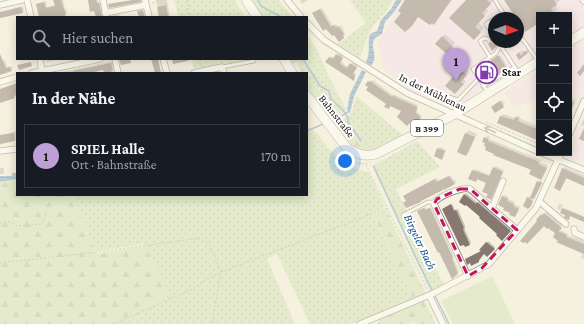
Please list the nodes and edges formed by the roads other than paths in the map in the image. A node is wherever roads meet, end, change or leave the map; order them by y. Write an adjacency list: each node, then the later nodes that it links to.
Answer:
1 (22, 0): 8 (street)
2 (27, 0): 11 (street)
3 (103, 0): 10 (street)
4 (246, 0): 13 (main road)
5 (287, 0): 14 (street)
6 (495, 0): 9 (lane)
7 (145, 3): 10 (street); 12 (street)
8 (0, 5)
9 (502, 12)
10 (106, 15)
11 (31, 16)
12 (149, 16)
13 (256, 16)
14 (300, 16)
15 (308, 24): 46 (street, In der Mühlenau)
16 (584, 32): 18 (main road)
17 (488, 39): 22 (lane)
18 (572, 40)
19 (524, 41): 23 (lane)
20 (498, 48): 22 (lane)
21 (501, 48): 32 (lane)
22 (490, 57): 39 (lane)
23 (536, 57)
24 (40, 60): 33 (street)
25 (96, 60): 33 (street)
26 (115, 60): 34 (street)
27 (163, 60): 35 (street)
28 (285, 60): 37 (main road)
29 (254, 61): 31 (lane)
30 (536, 62): 32 (main road, Bahnstraße / B 399)
31 (223, 70): 36 (street)
32 (517, 71): 41 (lane); 42 (main road, Bahnstraße / B 399)
33 (42, 72)
34 (118, 72)
35 (167, 72)
36 (198, 72)
37 (291, 72)
38 (16, 77): 40 (street)
39 (479, 78): 41 (lane); 43 (lane)
40 (0, 82)
41 (484, 86): 42 (lane)
42 (489, 94): 46 (main road, Bahnstraße / B 399)
43 (446, 96)
44 (308, 97): 46 (main road, Bahnstraße / B 399)
45 (584, 101): 47 (street)
46 (455, 114): 50 (street, In der Mühlenau, one-way to 46)
47 (572, 128)
48 (16, 149): 49 (street)
49 (0, 151)
50 (536, 151)
51 (549, 156): 53 (street)
52 (560, 156): 53 (street)
53 (558, 160): 54 (street); 57 (street)
54 (584, 170)
55 (503, 181): 58 (street)
56 (435, 202): 58 (street); 59 (lane); 64 (street)
57 (540, 202): 60 (street); 62 (street)
58 (492, 208): 62 (street)
59 (403, 215)
60 (566, 224)
61 (574, 229): 63 (street)
62 (518, 230): 64 (street)
63 (584, 237)
64 (468, 276): 65 (street)
65 (432, 294): 66 (street); 68 (street)
66 (373, 322): 67 (street)
67 (360, 324)
68 (443, 324)

